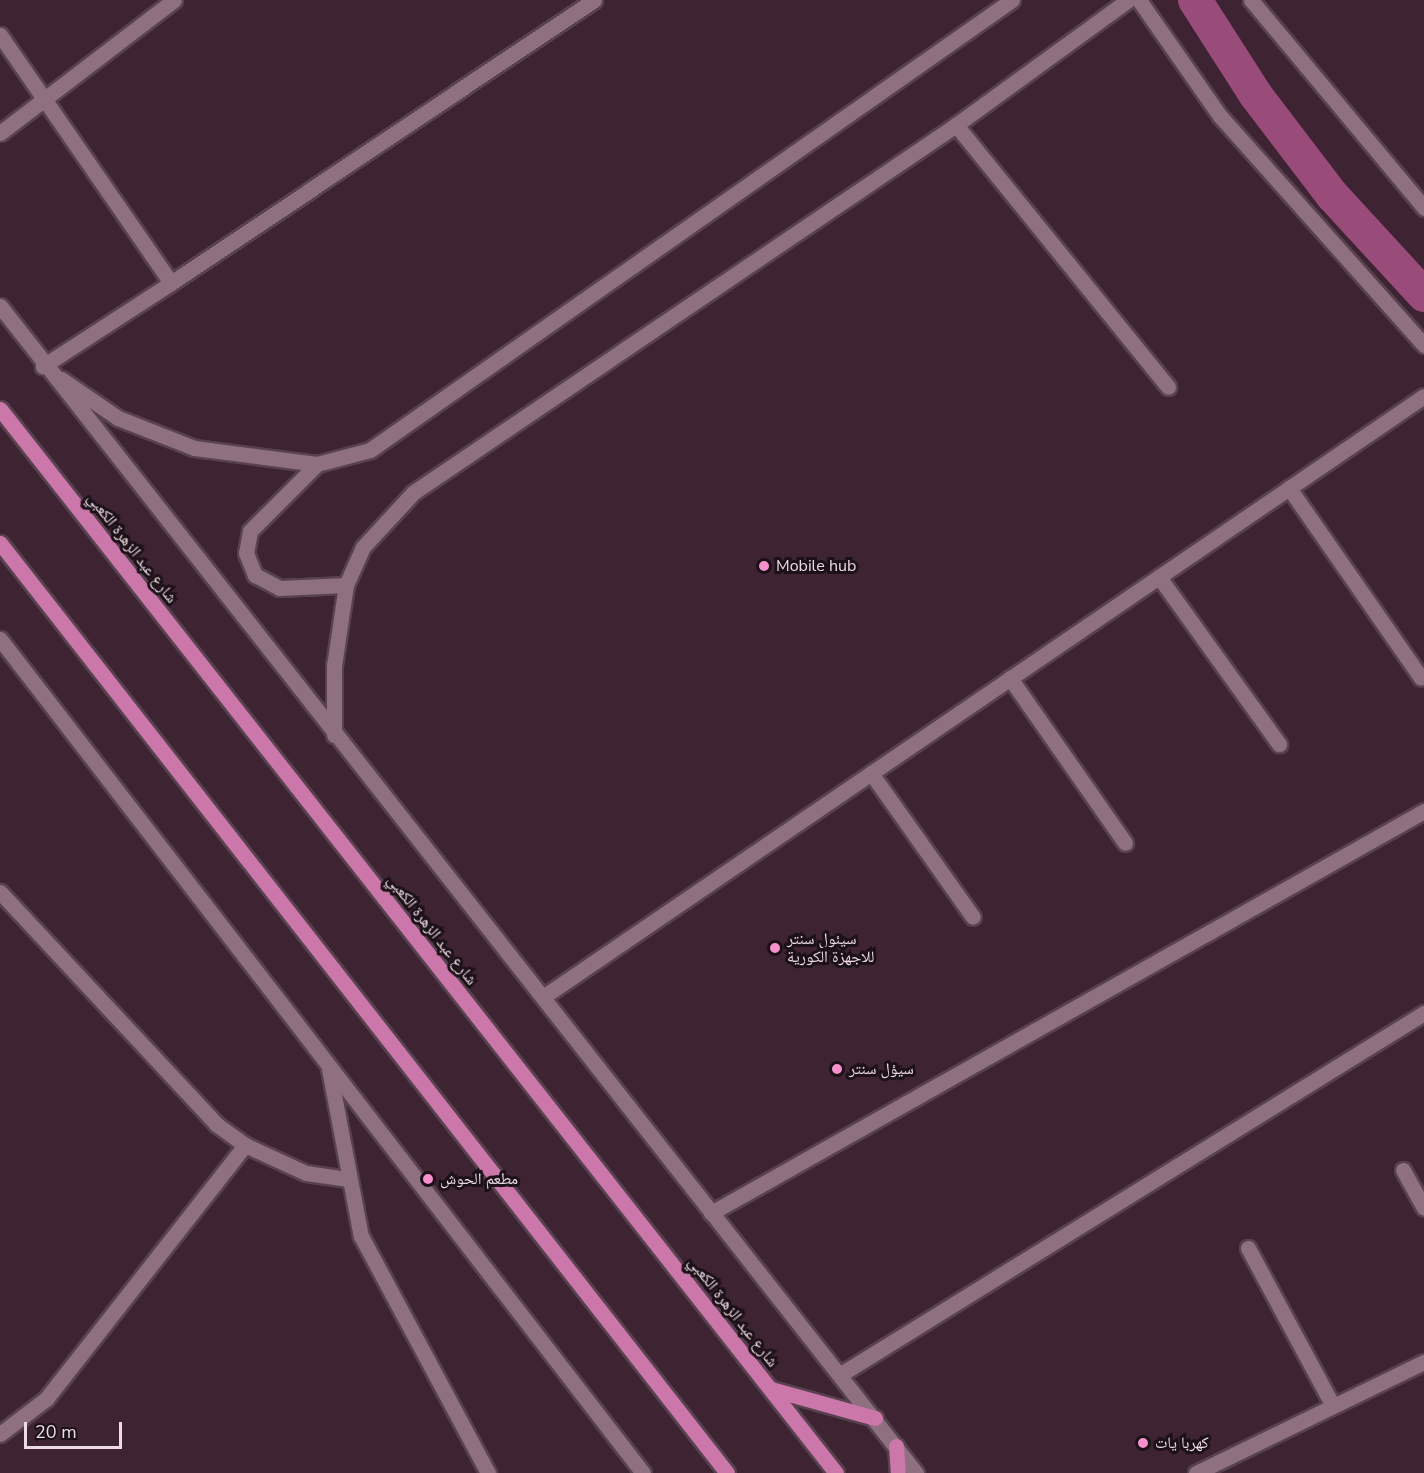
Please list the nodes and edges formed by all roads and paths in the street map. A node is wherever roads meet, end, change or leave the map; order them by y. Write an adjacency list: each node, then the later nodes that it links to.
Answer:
1 (174, 0): 8 (street)
2 (594, 0): 12 (street)
3 (1012, 0): 19 (street)
4 (1128, 0): 9 (street)
5 (1138, 0): 14 (street)
6 (1251, 0): 11 (street)
7 (0, 35): 8 (street)
8 (46, 99): 10 (street); 12 (street)
9 (956, 125): 16 (street); 23 (street)
10 (0, 133)
11 (1424, 208)
12 (171, 283): 15 (street)
13 (0, 306): 15 (street)
14 (1424, 345)
15 (43, 366): 19 (street); 27 (street)
16 (1168, 387)
17 (1424, 396): 20 (street)
18 (0, 409): 45 (main road, شارع عبد الزهرة الكعبي)
19 (316, 464): 23 (street)
20 (1289, 488): 22 (street); 26 (street)
21 (0, 543): 52 (main road)
22 (1159, 577): 25 (street); 28 (street)
23 (346, 585): 27 (street)
24 (0, 639): 36 (street)
25 (1010, 678): 29 (street); 31 (street)
26 (1421, 678)
27 (334, 735): 34 (street)
28 (1279, 744)
29 (871, 773): 33 (street); 34 (street)
30 (1424, 811): 41 (street)
31 (1125, 843)
32 (0, 892): 37 (street)
33 (973, 917)
34 (543, 997): 41 (street)
35 (1424, 1013): 44 (street)
36 (329, 1069): 39 (street); 51 (street)
37 (245, 1145): 39 (street); 48 (street)
38 (1403, 1170): 40 (street)
39 (347, 1179): 50 (street)
40 (1424, 1208)
41 (711, 1213): 44 (street)
42 (1248, 1248): 46 (street)
43 (1424, 1362): 46 (street)
44 (841, 1374): 47 (street)
45 (771, 1389): 47 (main road); 53 (main road, شارع عبد الزهرة الكعبي)
46 (1333, 1406): 56 (street)
47 (875, 1418): 49 (street)
48 (0, 1434)
49 (896, 1446): 54 (main road); 55 (street)
50 (488, 1473)
51 (643, 1473)
52 (727, 1473)
53 (836, 1473)
54 (898, 1473)
55 (916, 1473)
56 (1196, 1473)

